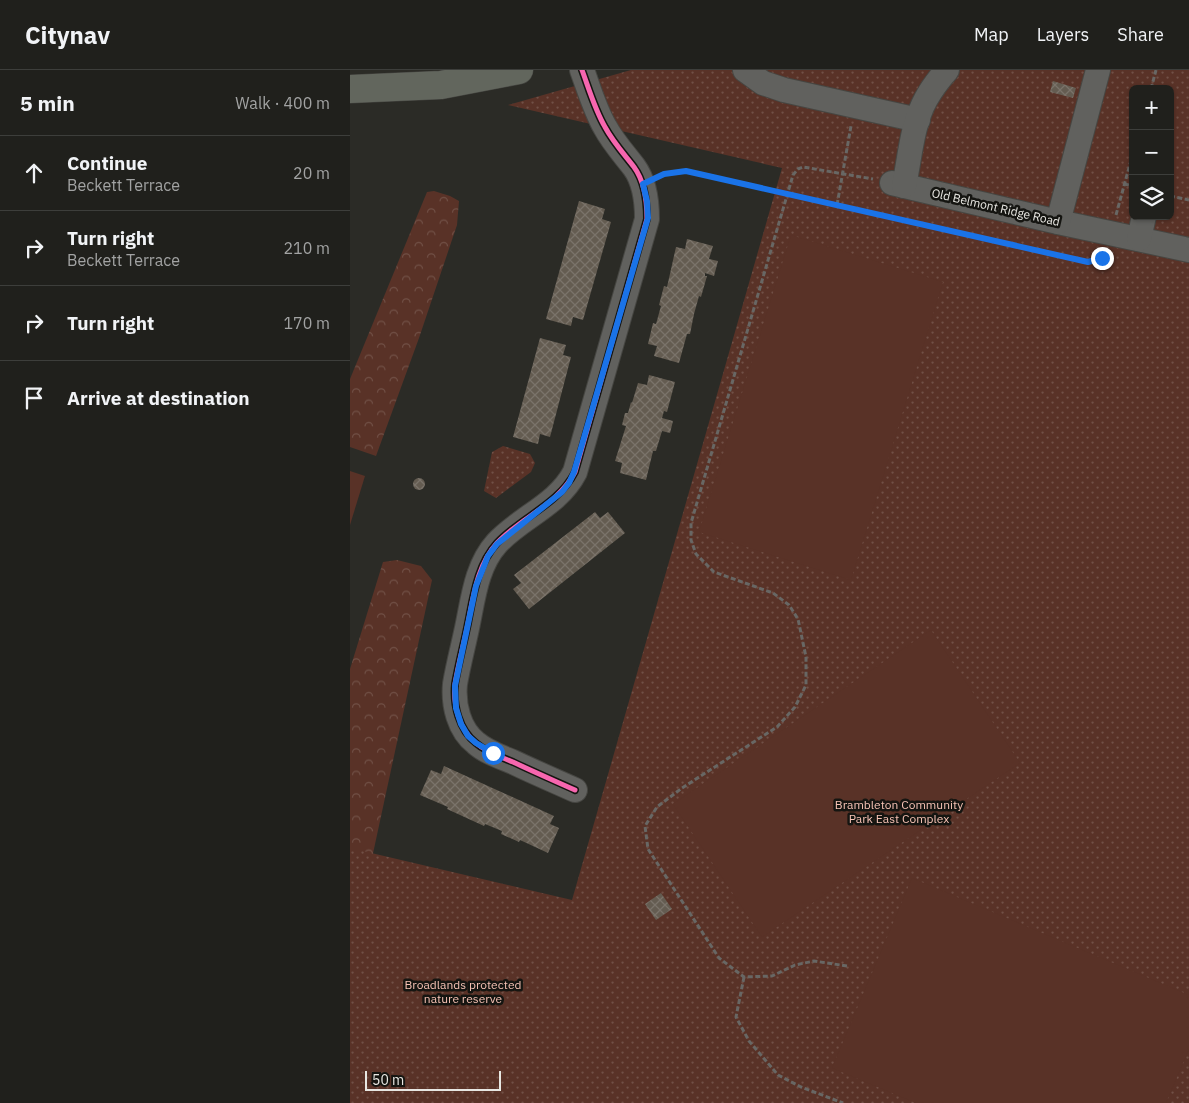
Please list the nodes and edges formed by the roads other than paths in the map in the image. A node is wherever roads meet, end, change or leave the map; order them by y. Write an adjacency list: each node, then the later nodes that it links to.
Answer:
1 (519, 70): 6 (main road)
2 (582, 70): 12 (street)
3 (745, 70): 7 (street)
4 (947, 70): 7 (street)
5 (1098, 70): 9 (street)
6 (350, 89)
7 (918, 120): 9 (street, Old Belmont Ridge Road)
8 (1143, 220): 10 (street)
9 (1058, 222): 10 (street, Old Belmont Ridge Road)
10 (1139, 240): 11 (street, Old Belmont Ridge Road)
11 (1189, 250)
12 (575, 790)

